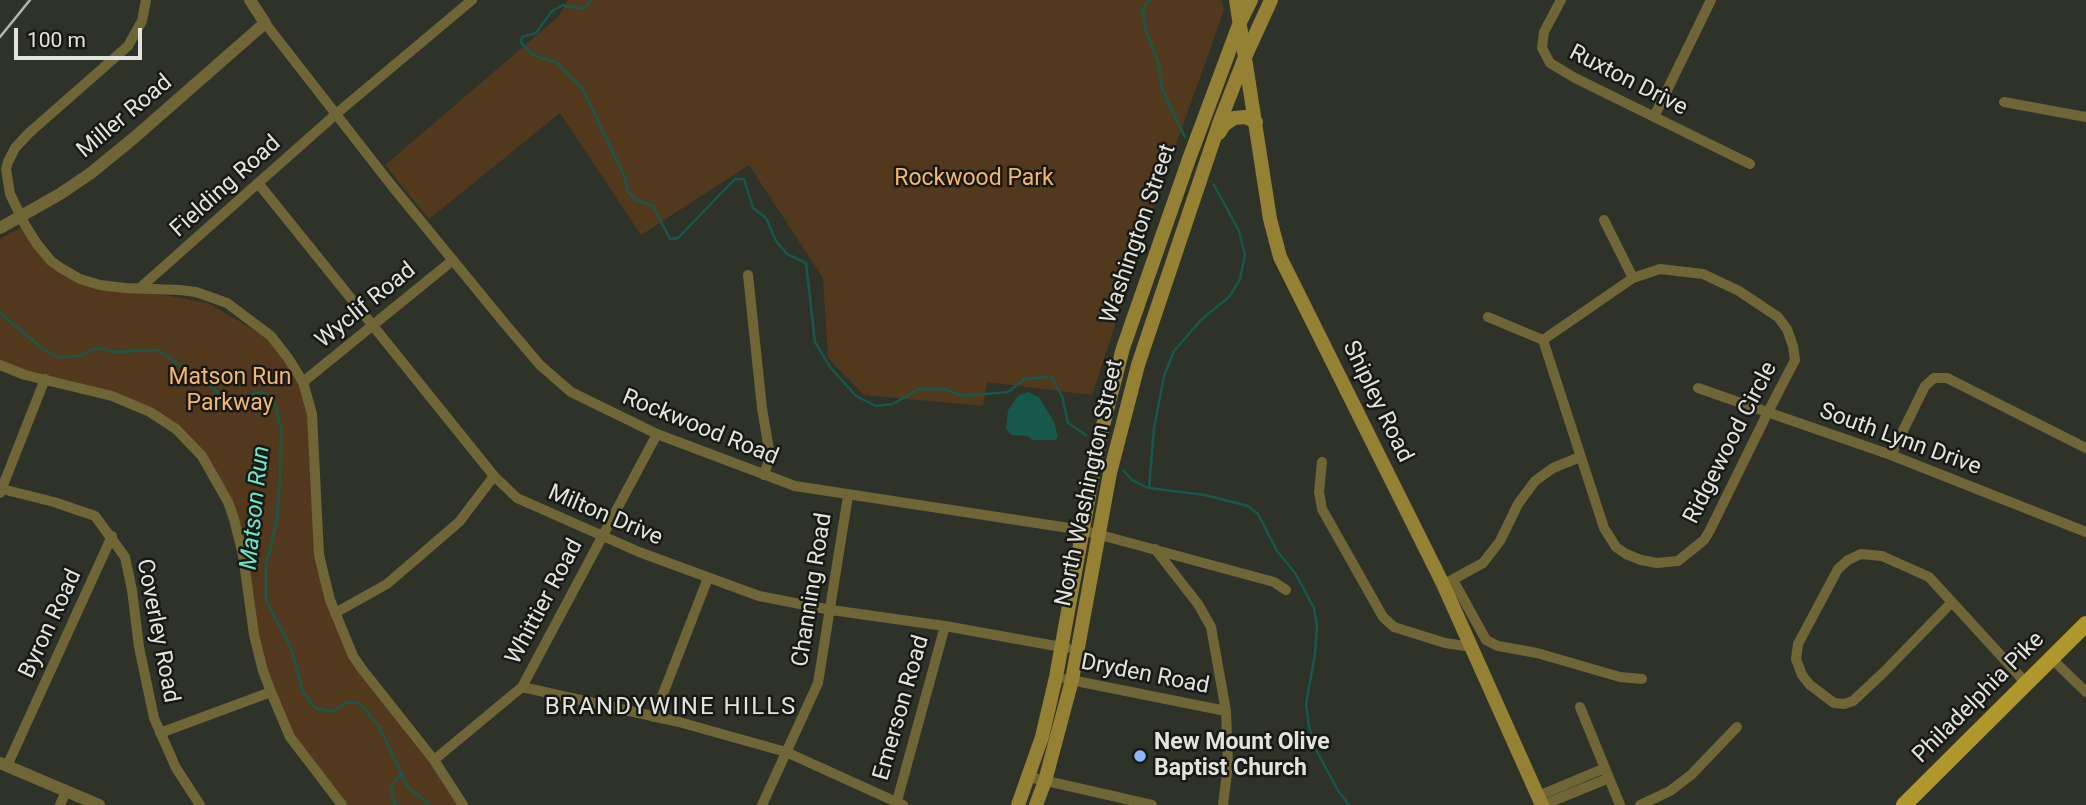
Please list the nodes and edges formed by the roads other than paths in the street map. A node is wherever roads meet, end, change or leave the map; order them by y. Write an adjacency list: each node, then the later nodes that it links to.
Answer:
1 (146, 0): 20 (street)
2 (250, 0): 10 (street)
3 (471, 0): 13 (street, Fielding Road)
4 (1236, 0): 9 (main road, Shipley Road)
5 (1251, 0): 9 (main road, Washington Street)
6 (1270, 0): 11 (main road)
7 (1561, 0): 14 (street, Ruxton Drive)
8 (1711, 0): 14 (street)
9 (1240, 22): 11 (main road, Shipley Road); 44 (main road, Washington Street)
10 (265, 23): 13 (street, Rockwood Road); 20 (street, Miller Road)
11 (1245, 57): 16 (main road, Shipley Road); 17 (main road, North Washington Street)
12 (2004, 103): 15 (street)
13 (336, 114): 19 (street, Fielding Road); 23 (street, Rockwood Road)
14 (1654, 117): 18 (street, Ruxton Drive)
15 (2086, 117)
16 (1256, 122): 17 (main road); 51 (main road, Shipley Road)
17 (1212, 145): 47 (main road, North Washington Street)
18 (1750, 164)
19 (258, 183): 26 (street, Fielding Road); 28 (street, Milton Drive)
20 (20, 216): 22 (street, Miller Road); 26 (street)
21 (1604, 220): 25 (street)
22 (0, 228)
23 (453, 260): 28 (street, Wyclif Road); 35 (street, Rockwood Road)
24 (748, 275): 40 (street)
25 (1633, 278): 29 (street, Ridgewood Circle); 34 (street, Ridgewood Circle)
26 (141, 287): 32 (street)
27 (1488, 317): 29 (street)
28 (374, 325): 32 (street, Wyclif Road); 41 (street, Milton Drive)
29 (1542, 340): 38 (street, Ridgewood Circle)
30 (0, 365): 31 (street)
31 (45, 379): 42 (street); 67 (street)
32 (303, 382): 55 (street)
33 (1698, 388): 34 (street, South Lynn Drive)
34 (1768, 412): 37 (street, South Lynn Drive); 38 (street, Ridgewood Circle)
35 (657, 434): 40 (street, Rockwood Road); 46 (street, Whittier Road)
36 (2086, 448): 37 (street)
37 (1891, 455): 45 (street, South Lynn Drive)
38 (1580, 457): 51 (street)
39 (1322, 462): 59 (street)
40 (764, 475): 43 (street, Rockwood Road)
41 (494, 476): 46 (street, Milton Drive); 55 (street)
42 (1, 491): 48 (street, Coverley Road)
43 (848, 495): 44 (street, Rockwood Road); 54 (street, Channing Road)
44 (1082, 530): 47 (street, Rockwood Road); 58 (main road, North Washington Street)
45 (2086, 532)
46 (603, 535): 50 (street, Milton Drive); 66 (street, Whittier Road)
47 (1098, 535): 49 (street, Rockwood Road); 60 (main road, North Washington Street)
48 (111, 536): 73 (street, Coverley Road); 76 (street, Byron Road)
49 (1155, 549): 52 (street, Rockwood Road); 70 (street)
50 (708, 578): 54 (street, Milton Drive); 71 (street)
51 (1448, 582): 59 (main road, Shipley Road); 63 (street)
52 (1286, 590)
53 (1952, 602): 53 (street); 65 (street)
54 (831, 610): 57 (street, Milton Drive); 74 (street, Channing Road)
55 (335, 613): 75 (street)
56 (2086, 624): 61 (main road, Philadelphia Pike)
57 (945, 626): 58 (street, Milton Drive); 82 (street, Emerson Road)
58 (1062, 647): 60 (street, Milton Drive); 62 (main road, North Washington Street)
59 (1472, 647): 81 (main road, Shipley Road)
60 (1078, 650): 64 (main road, North Washington Street)
61 (2051, 658): 65 (main road, Philadelphia Pike); 68 (street)
62 (1056, 677): 64 (street, Dryden Road); 78 (main road, North Washington Street)
63 (1642, 679)
64 (1072, 680): 70 (street, Dryden Road); 79 (main road, North Washington Street)
65 (2026, 683): 95 (main road, Philadelphia Pike)
66 (522, 687): 71 (street); 75 (street, Whittier Road)
67 (271, 692): 73 (street); 86 (street)
68 (2086, 692)
69 (1580, 707): 77 (street)
70 (1226, 711): 92 (street)
71 (654, 717): 74 (street)
72 (1737, 727): 94 (street)
73 (160, 733): 85 (street, Coverley Road)
74 (786, 752): 82 (street); 88 (street, Channing Road)
75 (434, 760): 87 (street)
76 (4, 764): 80 (street)
77 (1607, 773): 81 (street); 93 (street)
78 (1029, 777): 79 (street); 89 (main road, North Washington Street)
79 (1045, 781): 90 (main road, North Washington Street); 91 (street)
80 (66, 791): 83 (street); 84 (street)
81 (1541, 802)
82 (900, 803)
83 (60, 805)
84 (99, 805)
85 (200, 805)
86 (342, 805)
87 (463, 805)
88 (762, 805)
89 (1018, 805)
90 (1036, 805)
91 (1152, 805)
92 (1223, 805)
93 (1620, 805)
94 (1640, 805)
95 (1903, 805)

